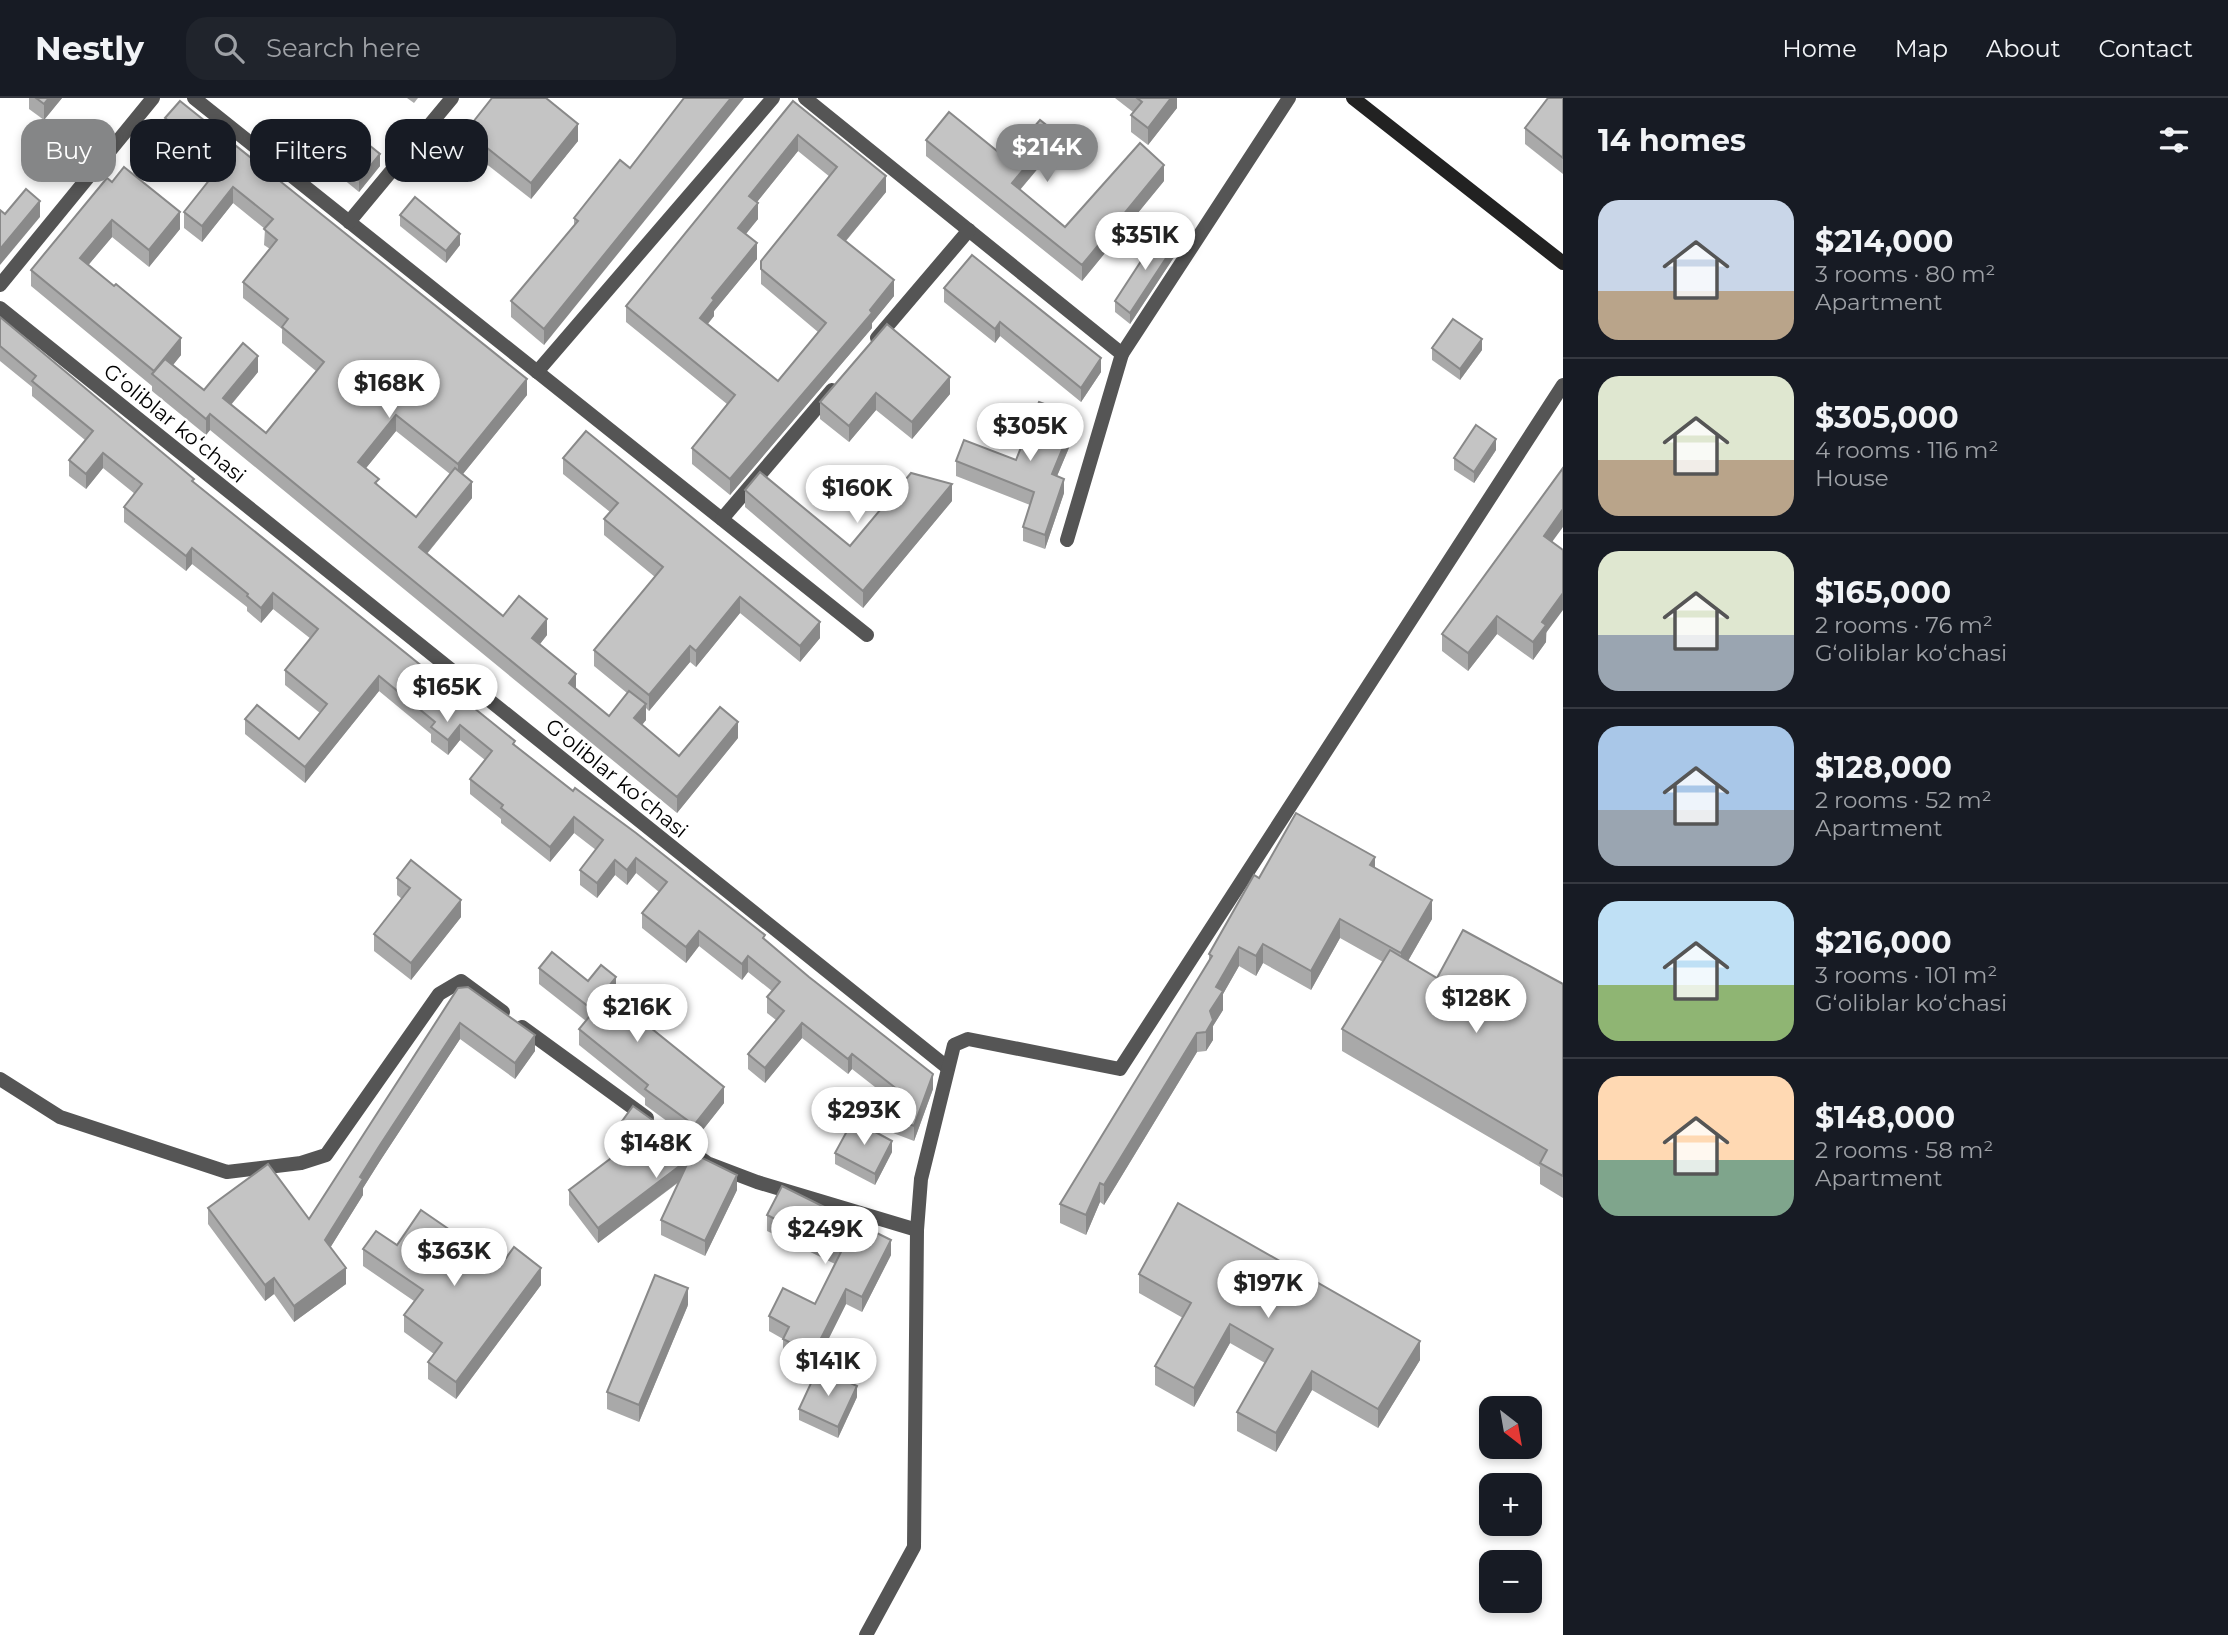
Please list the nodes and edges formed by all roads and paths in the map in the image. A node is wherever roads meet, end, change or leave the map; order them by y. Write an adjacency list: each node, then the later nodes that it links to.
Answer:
1 (153, 98): 11 (street)
2 (194, 98): 8 (street)
3 (452, 98): 8 (street)
4 (774, 98): 15 (street)
5 (805, 98): 9 (street)
6 (1289, 98): 14 (street)
7 (1353, 98): 10 (main road)
8 (349, 222): 15 (street)
9 (969, 230): 13 (street); 14 (street)
10 (1563, 263)
11 (0, 285)
12 (0, 308): 21 (street, Gʻoliblar koʻchasi)
13 (863, 354)
14 (1122, 354): 19 (street)
15 (537, 372): 18 (street)
16 (845, 375): 18 (street)
17 (1563, 385): 21 (street)
18 (722, 519): 20 (street)
19 (1067, 540)
20 (867, 635)
21 (948, 1068): 23 (street)
22 (0, 1079): 23 (street)
23 (917, 1230): 24 (street)
24 (866, 1635)

